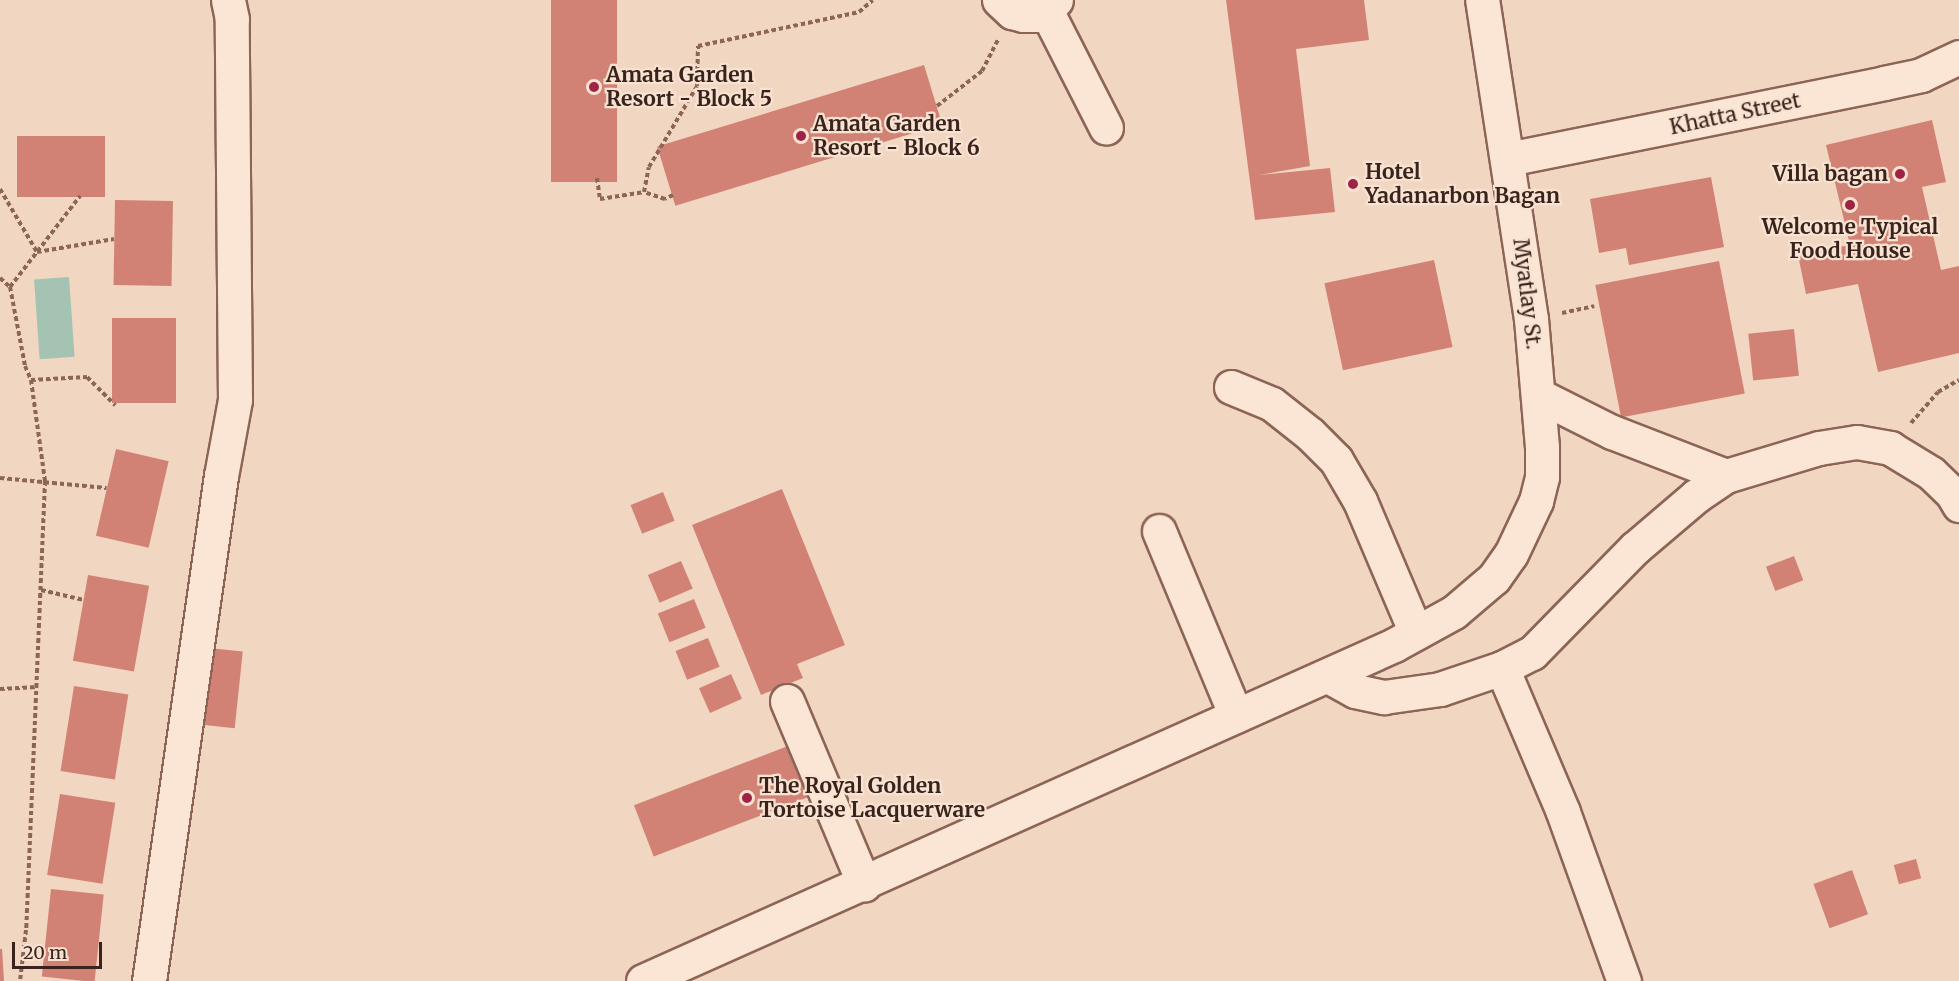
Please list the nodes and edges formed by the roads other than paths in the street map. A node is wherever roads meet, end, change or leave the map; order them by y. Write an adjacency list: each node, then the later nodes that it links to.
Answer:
1 (228, 0): 19 (street)
2 (1482, 0): 7 (street, Myatlay St.)
3 (1051, 5): 4 (street); 6 (street)
4 (1005, 6)
5 (1959, 57): 7 (street, Khatta Street)
6 (1106, 128)
7 (1508, 159): 9 (street, Myatlay St.)
8 (1232, 387): 13 (street)
9 (1538, 395): 10 (street); 13 (street, Myatlay St.)
10 (1726, 476): 11 (street); 14 (street)
11 (1959, 505)
12 (1159, 531): 17 (street)
13 (1416, 633): 15 (street, Myatlay St.)
14 (1502, 668): 15 (street); 21 (street)
15 (1328, 676): 17 (street, Myatlay St.)
16 (787, 701): 18 (street)
17 (1236, 716): 18 (street, Myatlay St.)
18 (864, 884): 20 (street, Myatlay St.)
19 (149, 981)
20 (643, 981)
21 (1624, 981)

